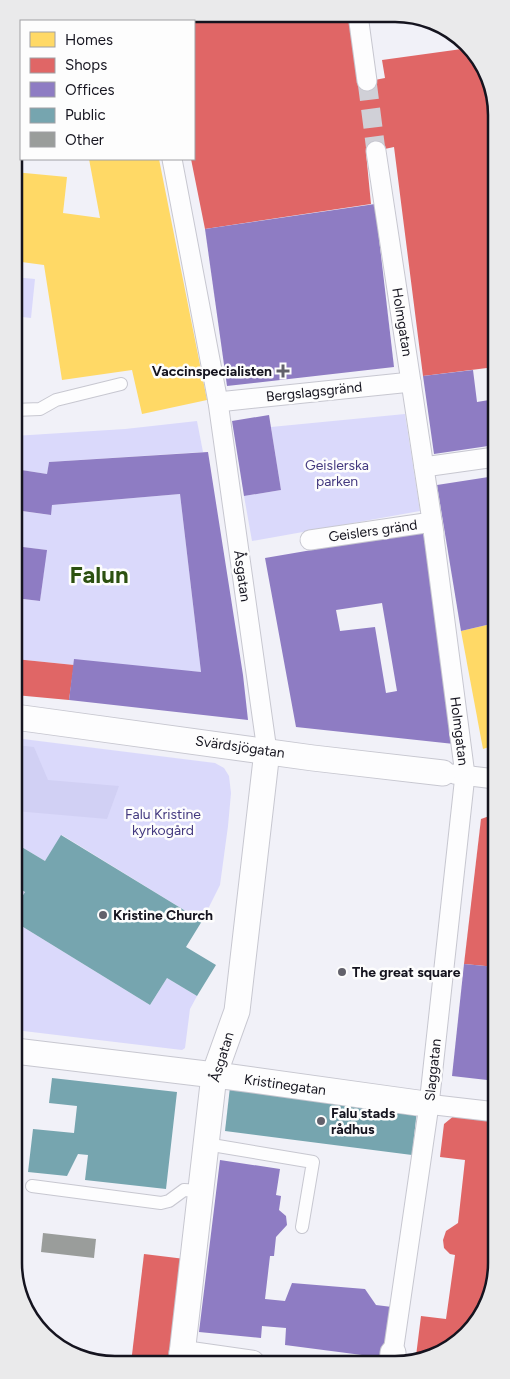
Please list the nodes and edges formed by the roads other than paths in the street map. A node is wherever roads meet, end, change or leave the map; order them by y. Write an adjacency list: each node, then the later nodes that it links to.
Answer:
1 (359, 22): 2 (street)
2 (367, 81)
3 (376, 151): 5 (street, Holmgatan)
4 (173, 162): 7 (street, Åsgatan)
5 (410, 382): 7 (street, Bergslagsgränd); 10 (street, Holmgatan)
6 (121, 384): 8 (lane)
7 (218, 402): 13 (street, Åsgatan)
8 (23, 410)
9 (488, 457): 10 (street)
10 (424, 467): 11 (street, Holmgatan)
11 (432, 522): 11 (street, Geislers gränd); 14 (street, Holmgatan)
12 (22, 717): 13 (street, Svärdsjögatan)
13 (267, 751): 14 (street, Svärdsjögatan); 17 (street, Åsgatan)
14 (454, 774): 15 (street); 18 (street, Slaggatan)
15 (487, 778)
16 (22, 1052): 17 (street, Kristinegatan)
17 (214, 1075): 18 (street, Kristinegatan); 20 (street, Åsgatan)
18 (424, 1104): 19 (street, Kristinegatan); 25 (street, Slaggatan)
19 (487, 1111)
20 (206, 1144): 22 (street, Åsgatan); 23 (lane)
21 (32, 1186): 22 (lane)
22 (200, 1191): 24 (street, Åsgatan)
23 (302, 1227)
24 (182, 1356)
25 (392, 1356)

